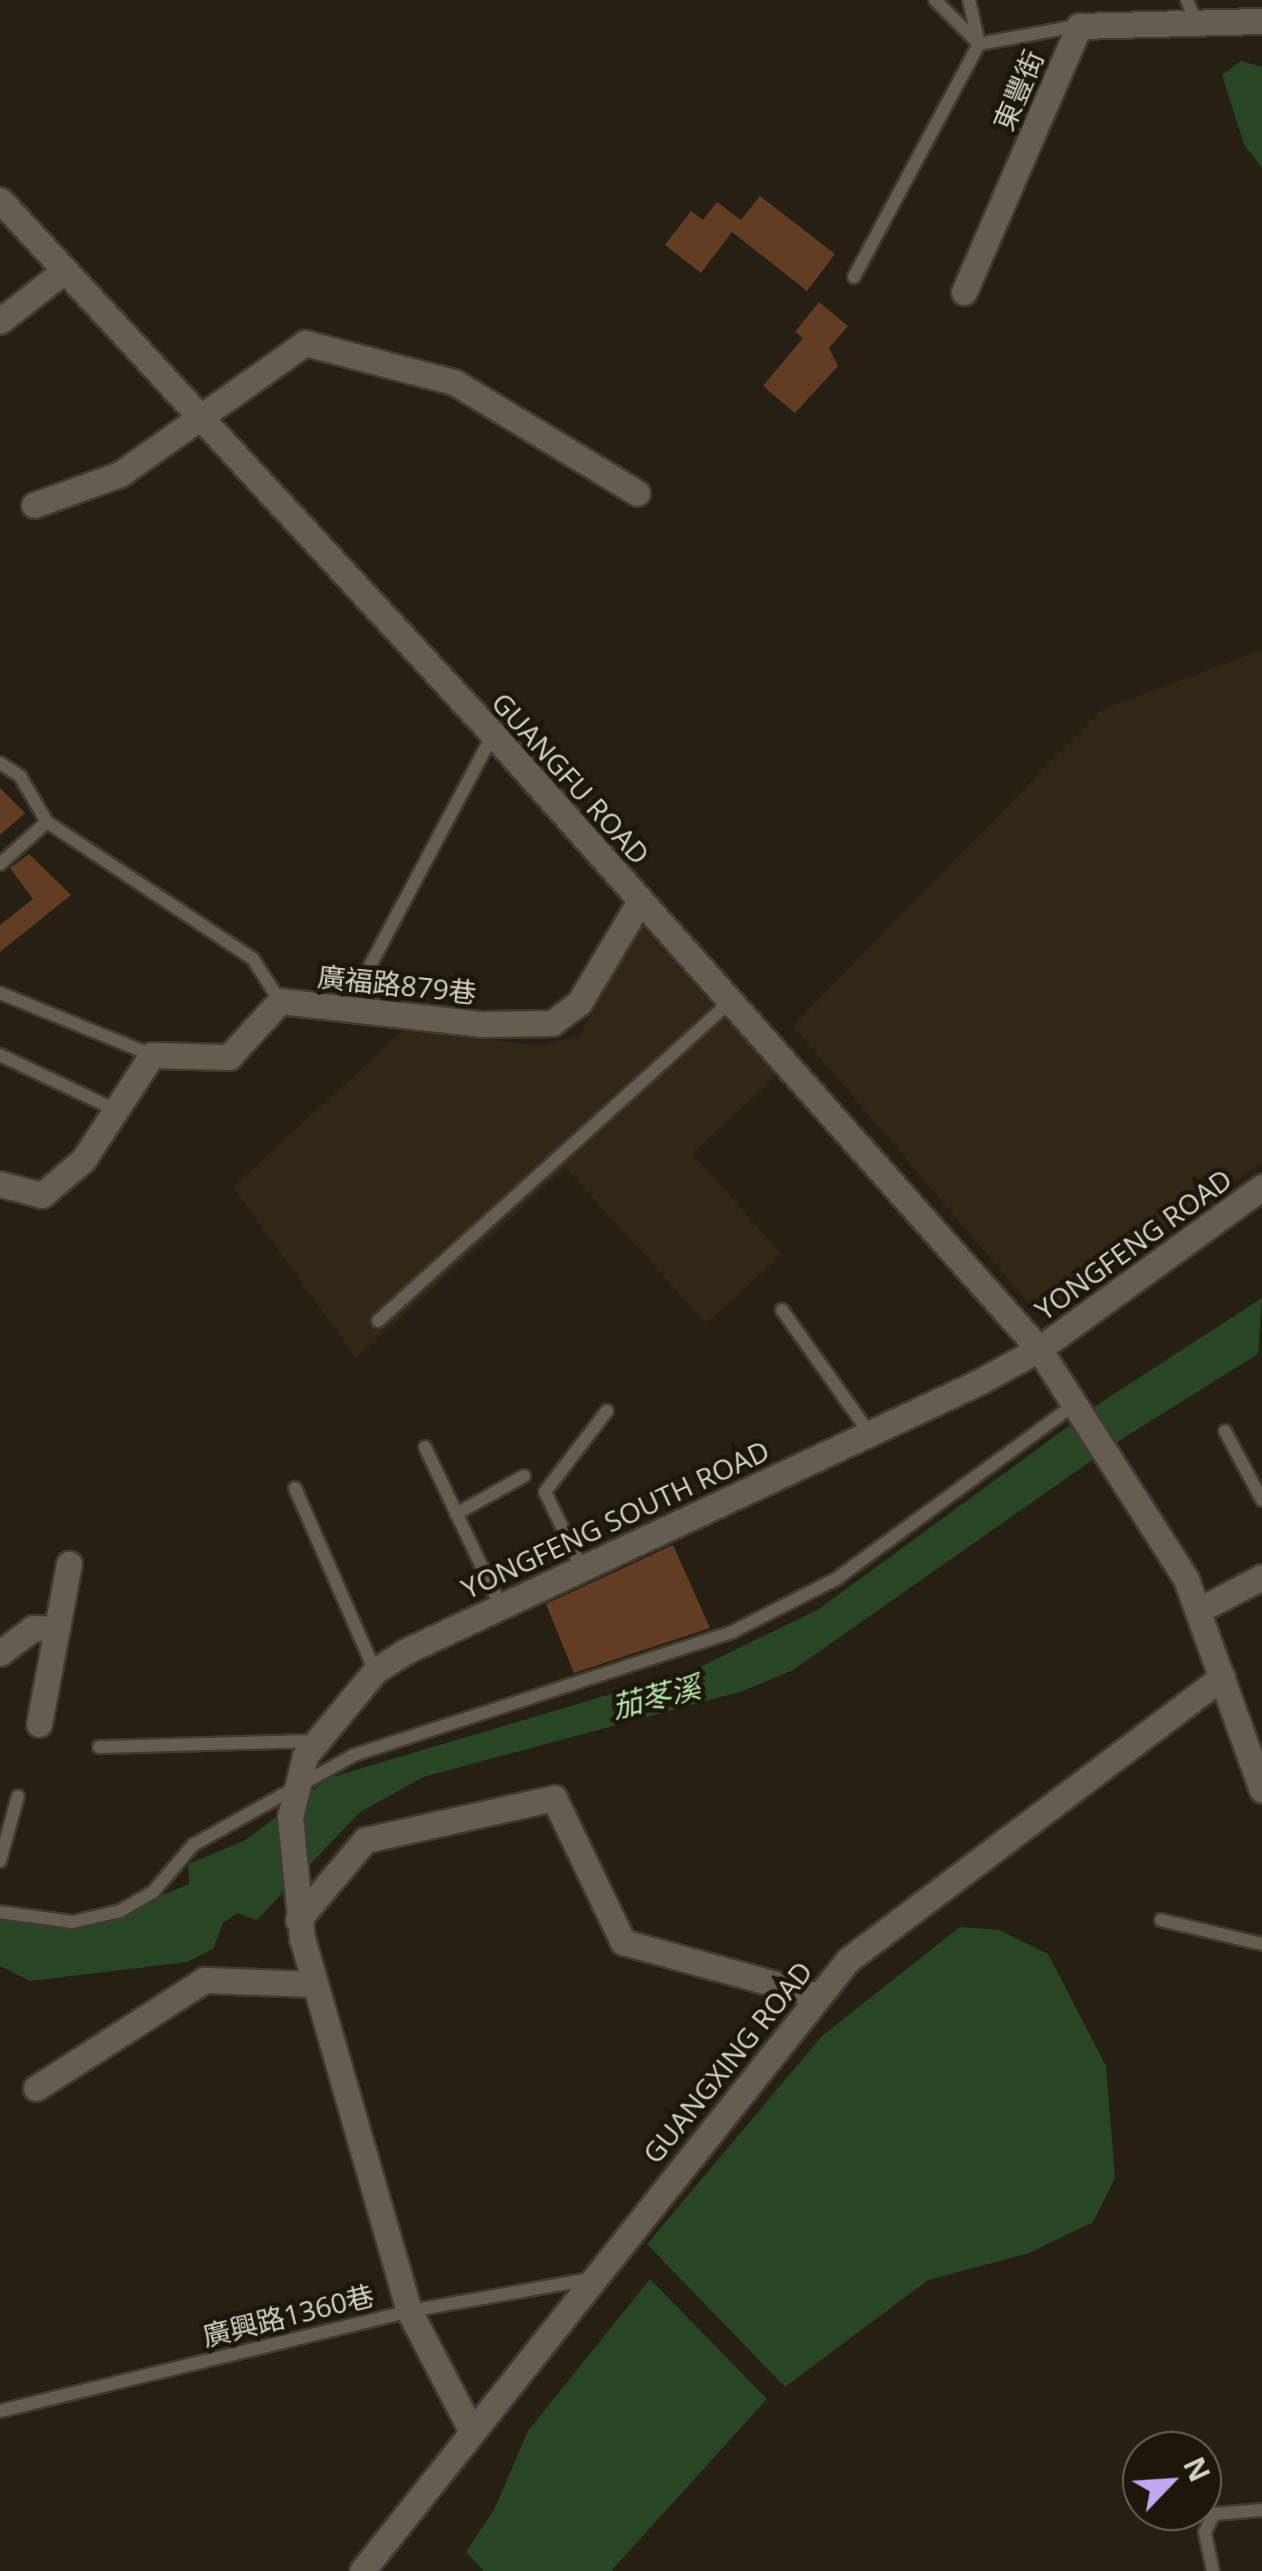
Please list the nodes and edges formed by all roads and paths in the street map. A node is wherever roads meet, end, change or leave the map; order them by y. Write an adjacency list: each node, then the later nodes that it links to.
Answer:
1 (936, 0): 6 (lane)
2 (969, 0): 6 (lane)
3 (1191, 10): 4 (street); 5 (street)
4 (1262, 21)
5 (1079, 26): 6 (lane); 10 (street, 東豐街)
6 (979, 44): 9 (lane)
7 (0, 200): 8 (street, GUANGFU ROAD)
8 (64, 271): 11 (street); 12 (street, GUANGFU ROAD)
9 (854, 277)
10 (964, 292)
11 (0, 321)
12 (202, 421): 13 (street); 14 (street); 15 (street, GUANGFU ROAD)
13 (637, 493)
14 (34, 506)
15 (493, 734): 19 (street, GUANGFU ROAD); 23 (lane)
16 (0, 763): 17 (lane)
17 (47, 822): 18 (lane); 21 (lane)
18 (0, 864)
19 (640, 901): 22 (street, GUANGFU ROAD); 23 (street, 廣福路879巷)
20 (0, 994): 24 (lane)
21 (280, 1001): 23 (street, 廣福路879巷); 24 (street, 廣福路879巷)
22 (730, 1002): 30 (lane); 31 (street, GUANGFU ROAD)
23 (347, 1009)
24 (152, 1055): 26 (street)
25 (0, 1056): 26 (lane)
26 (116, 1110): 27 (street)
27 (0, 1184)
28 (1262, 1187): 31 (street, YONGFENG ROAD)
29 (782, 1310): 35 (lane)
30 (378, 1321)
31 (1039, 1349): 32 (street, GUANGFU ROAD); 35 (street, YONGFENG SOUTH ROAD)
32 (1078, 1407): 45 (street, GUANGFU ROAD); 53 (lane)
33 (607, 1410): 42 (lane)
34 (1225, 1431): 39 (lane)
35 (870, 1434): 42 (street, YONGFENG SOUTH ROAD)
36 (425, 1447): 40 (lane)
37 (524, 1476): 40 (lane)
38 (296, 1488): 48 (lane)
39 (1262, 1499)
40 (456, 1514): 44 (lane)
41 (69, 1564): 46 (street)
42 (581, 1567): 44 (street, YONGFENG SOUTH ROAD)
43 (1262, 1577): 45 (street)
44 (500, 1605): 48 (street, YONGFENG SOUTH ROAD)
45 (1201, 1609): 49 (street)
46 (57, 1629): 47 (street); 50 (street)
47 (0, 1652)
48 (376, 1671): 51 (street, YONGFENG SOUTH ROAD)
49 (1222, 1677): 54 (street); 62 (street, GUANGXING ROAD)
50 (39, 1724)
51 (316, 1741): 52 (lane); 53 (street, YONGFENG SOUTH ROAD)
52 (100, 1747)
53 (294, 1790): 57 (lane); 58 (street, YONGFENG SOUTH ROAD)
54 (1262, 1790)
55 (18, 1796): 56 (lane)
56 (0, 1860)
57 (0, 1912)
58 (298, 1920): 61 (street); 62 (street)
59 (1161, 1920): 60 (lane)
60 (1262, 1944)
61 (315, 1984): 63 (street); 65 (street)
62 (820, 1996): 64 (street, GUANGXING ROAD)
63 (36, 2088)
64 (590, 2278): 65 (lane, 廣興路1360巷); 67 (street, GUANGXING ROAD)
65 (409, 2311): 66 (lane, 廣興路1360巷); 67 (street)
66 (0, 2411)
67 (470, 2428): 69 (street, GUANGXING ROAD)
68 (1262, 2510): 70 (lane)
69 (362, 2571)
70 (1213, 2571)

